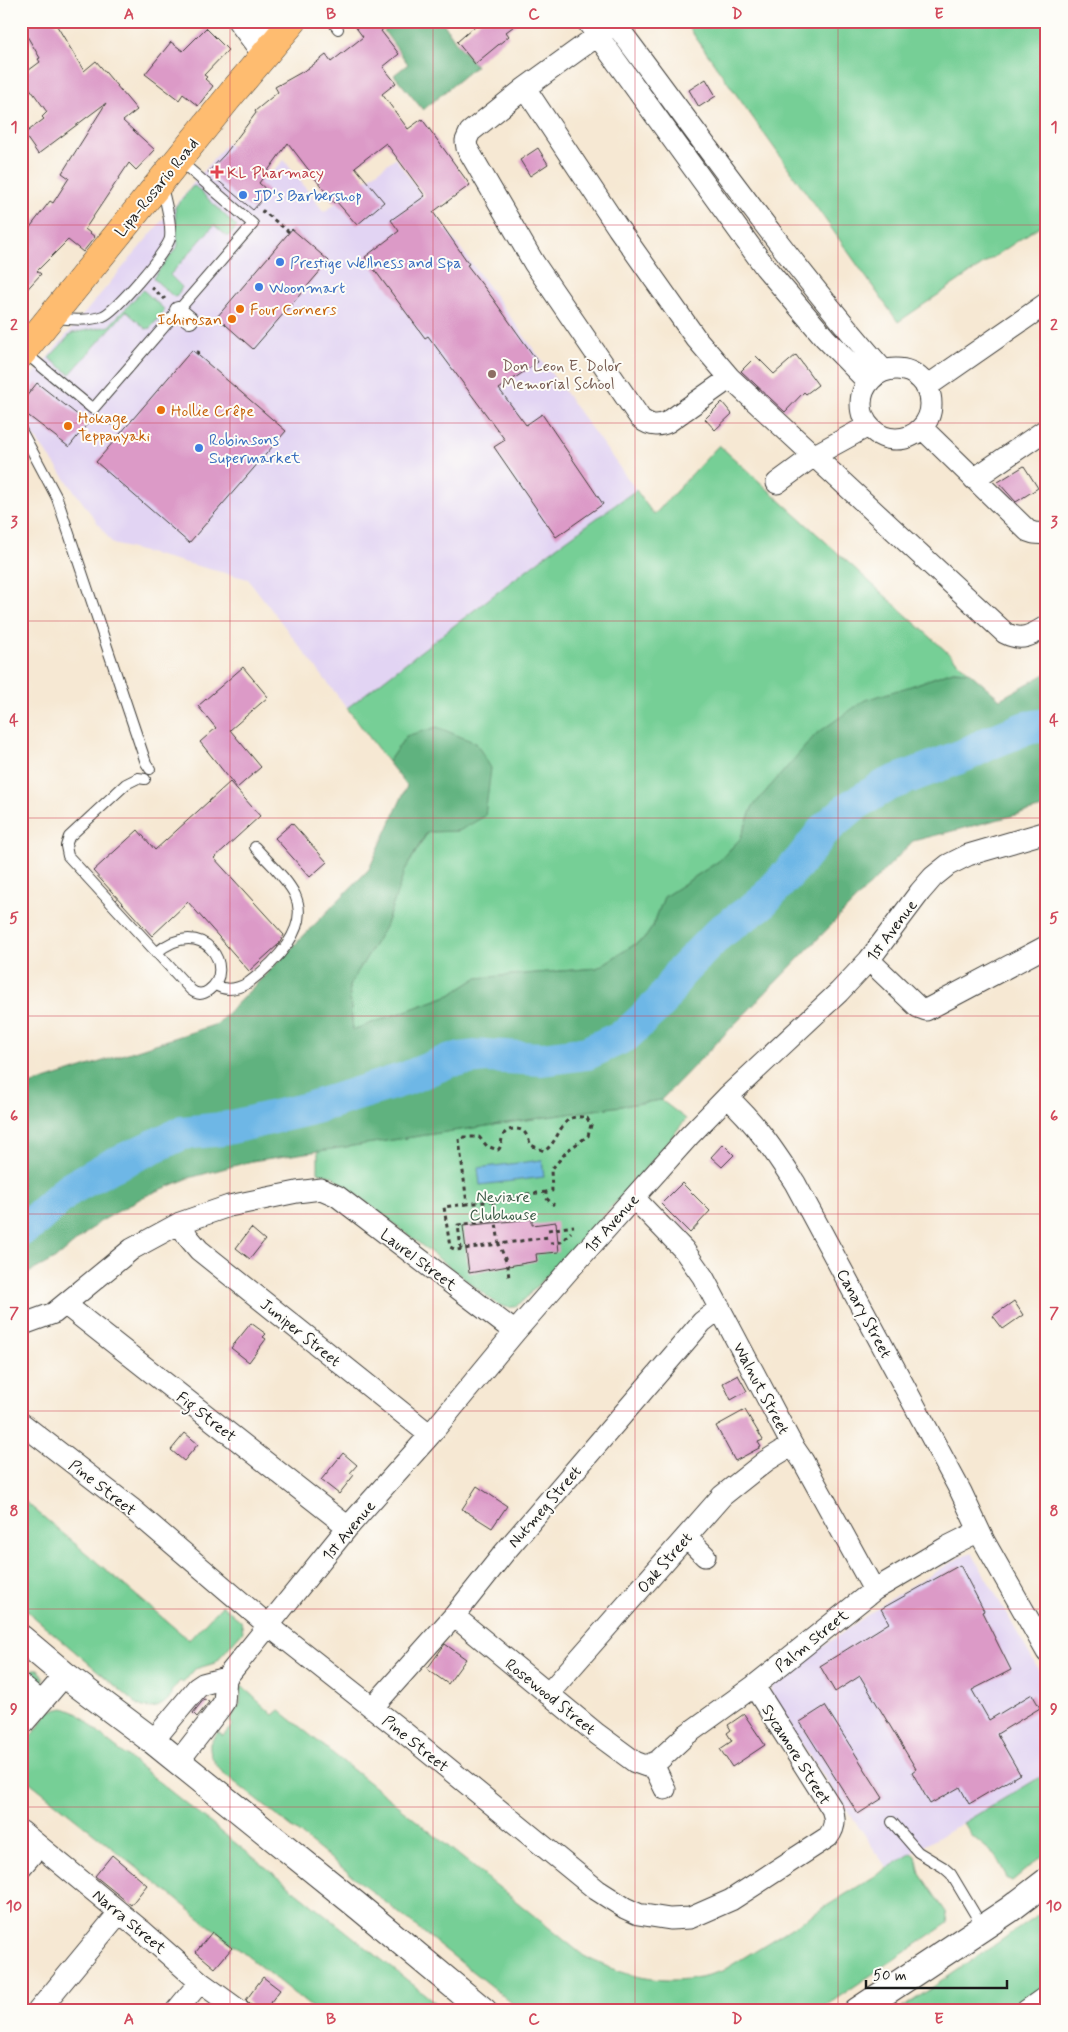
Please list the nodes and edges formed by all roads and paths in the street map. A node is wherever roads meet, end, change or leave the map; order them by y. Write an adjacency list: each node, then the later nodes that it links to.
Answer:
1 (238, 21): 5 (street)
2 (293, 21): 5 (main road, Lipa-Rosario Road)
3 (614, 22): 4 (street); 16 (street)
4 (592, 28): 6 (street); 16 (street)
5 (266, 40): 7 (main road, Lipa-Rosario Road)
6 (525, 88): 17 (street); 17 (street)
7 (178, 160): 8 (main road, Lipa-Rosario Road); 9 (lane)
8 (161, 181): 11 (lane); 14 (main road, Lipa-Rosario Road)
9 (253, 224): 10 (path); 13 (lane)
10 (290, 232)
11 (141, 278): 13 (path); 14 (lane)
12 (1047, 304): 18 (street)
13 (184, 315): 19 (lane)
14 (50, 318): 15 (main road, Lipa-Rosario Road)
15 (22, 353): 19 (lane)
16 (876, 376): 18 (street); 20 (street)
17 (730, 378): 25 (street)
18 (926, 387): 21 (street)
19 (93, 409): 24 (path)
20 (868, 426): 21 (street); 25 (street)
21 (922, 428): 26 (street)
22 (1047, 429): 26 (street)
23 (21, 430): 33 (lane)
24 (121, 432)
25 (815, 455): 27 (street); 29 (street)
26 (974, 478): 28 (street)
27 (777, 483)
28 (1047, 534)
29 (1047, 626)
30 (1047, 832): 34 (street, 1st Avenue)
31 (255, 847): 35 (lane)
32 (1047, 946): 34 (street)
33 (156, 953): 35 (lane); 35 (lane)
34 (869, 960): 36 (street, 1st Avenue)
35 (216, 985)
36 (727, 1097): 38 (street, 1st Avenue); 60 (street, Canary Street)
37 (546, 1192): 39 (path); 40 (path); 41 (path)
38 (634, 1198): 53 (street, Walnut Street); 55 (street, 1st Avenue)
39 (493, 1201): 40 (path); 42 (path)
40 (467, 1204): 50 (path)
41 (554, 1205)
42 (496, 1220): 49 (path); 50 (path)
43 (180, 1223): 52 (street); 55 (street, Laurel Street); 57 (street, Juniper Street)
44 (574, 1226): 45 (path)
45 (548, 1230)
46 (571, 1232): 48 (path)
47 (549, 1237): 49 (path)
48 (550, 1243)
49 (499, 1244): 50 (path); 51 (path)
50 (461, 1250)
51 (509, 1280)
52 (66, 1305): 54 (street); 59 (street, Fig Street)
53 (720, 1308): 58 (street, Walnut Street); 64 (street, Nutmeg Street)
54 (21, 1325)
55 (514, 1332): 57 (street, 1st Avenue)
56 (21, 1423): 65 (street, Pine Street)
57 (430, 1435): 59 (street, 1st Avenue)
58 (792, 1445): 61 (street, Oak Street); 63 (street, Walnut Street)
59 (348, 1527): 65 (street, 1st Avenue)
60 (982, 1536): 63 (street, Palm Street); 67 (street, Canary Street)
61 (686, 1537): 62 (street); 72 (street, Oak Street)
62 (705, 1556)
63 (874, 1590): 71 (street, Palm Street)
64 (454, 1616): 72 (street, Rosewood Street); 74 (street, Nutmeg Street)
65 (269, 1626): 69 (street, 1st Avenue); 74 (street, Pine Street)
66 (24, 1648): 68 (street)
67 (1047, 1652)
68 (65, 1675): 73 (street); 76 (street)
69 (226, 1678): 76 (street); 77 (street)
70 (21, 1686): 73 (street)
71 (754, 1686): 78 (street, Palm Street); 81 (street, Sycamore Street)
72 (548, 1694): 78 (street, Rosewood Street)
73 (41, 1702): 75 (street)
74 (372, 1708): 81 (street, Pine Street)
75 (21, 1726)
76 (153, 1741): 77 (street)
77 (178, 1762): 93 (street)
78 (653, 1764): 79 (street)
79 (665, 1789)
80 (892, 1822): 87 (lane)
81 (835, 1824)
82 (21, 1831): 83 (street, Narra Street)
83 (38, 1846): 84 (street); 86 (street, Narra Street)
84 (21, 1867)
85 (1047, 1881): 87 (street)
86 (119, 1913): 88 (street, Narra Street); 90 (street)
87 (983, 1927): 94 (street)
88 (200, 1982): 91 (street); 92 (street, Narra Street)
89 (1047, 1996): 95 (street)
90 (38, 2011)
91 (176, 2011)
92 (240, 2011)
93 (484, 2011)
94 (857, 2011)
95 (1026, 2011)

